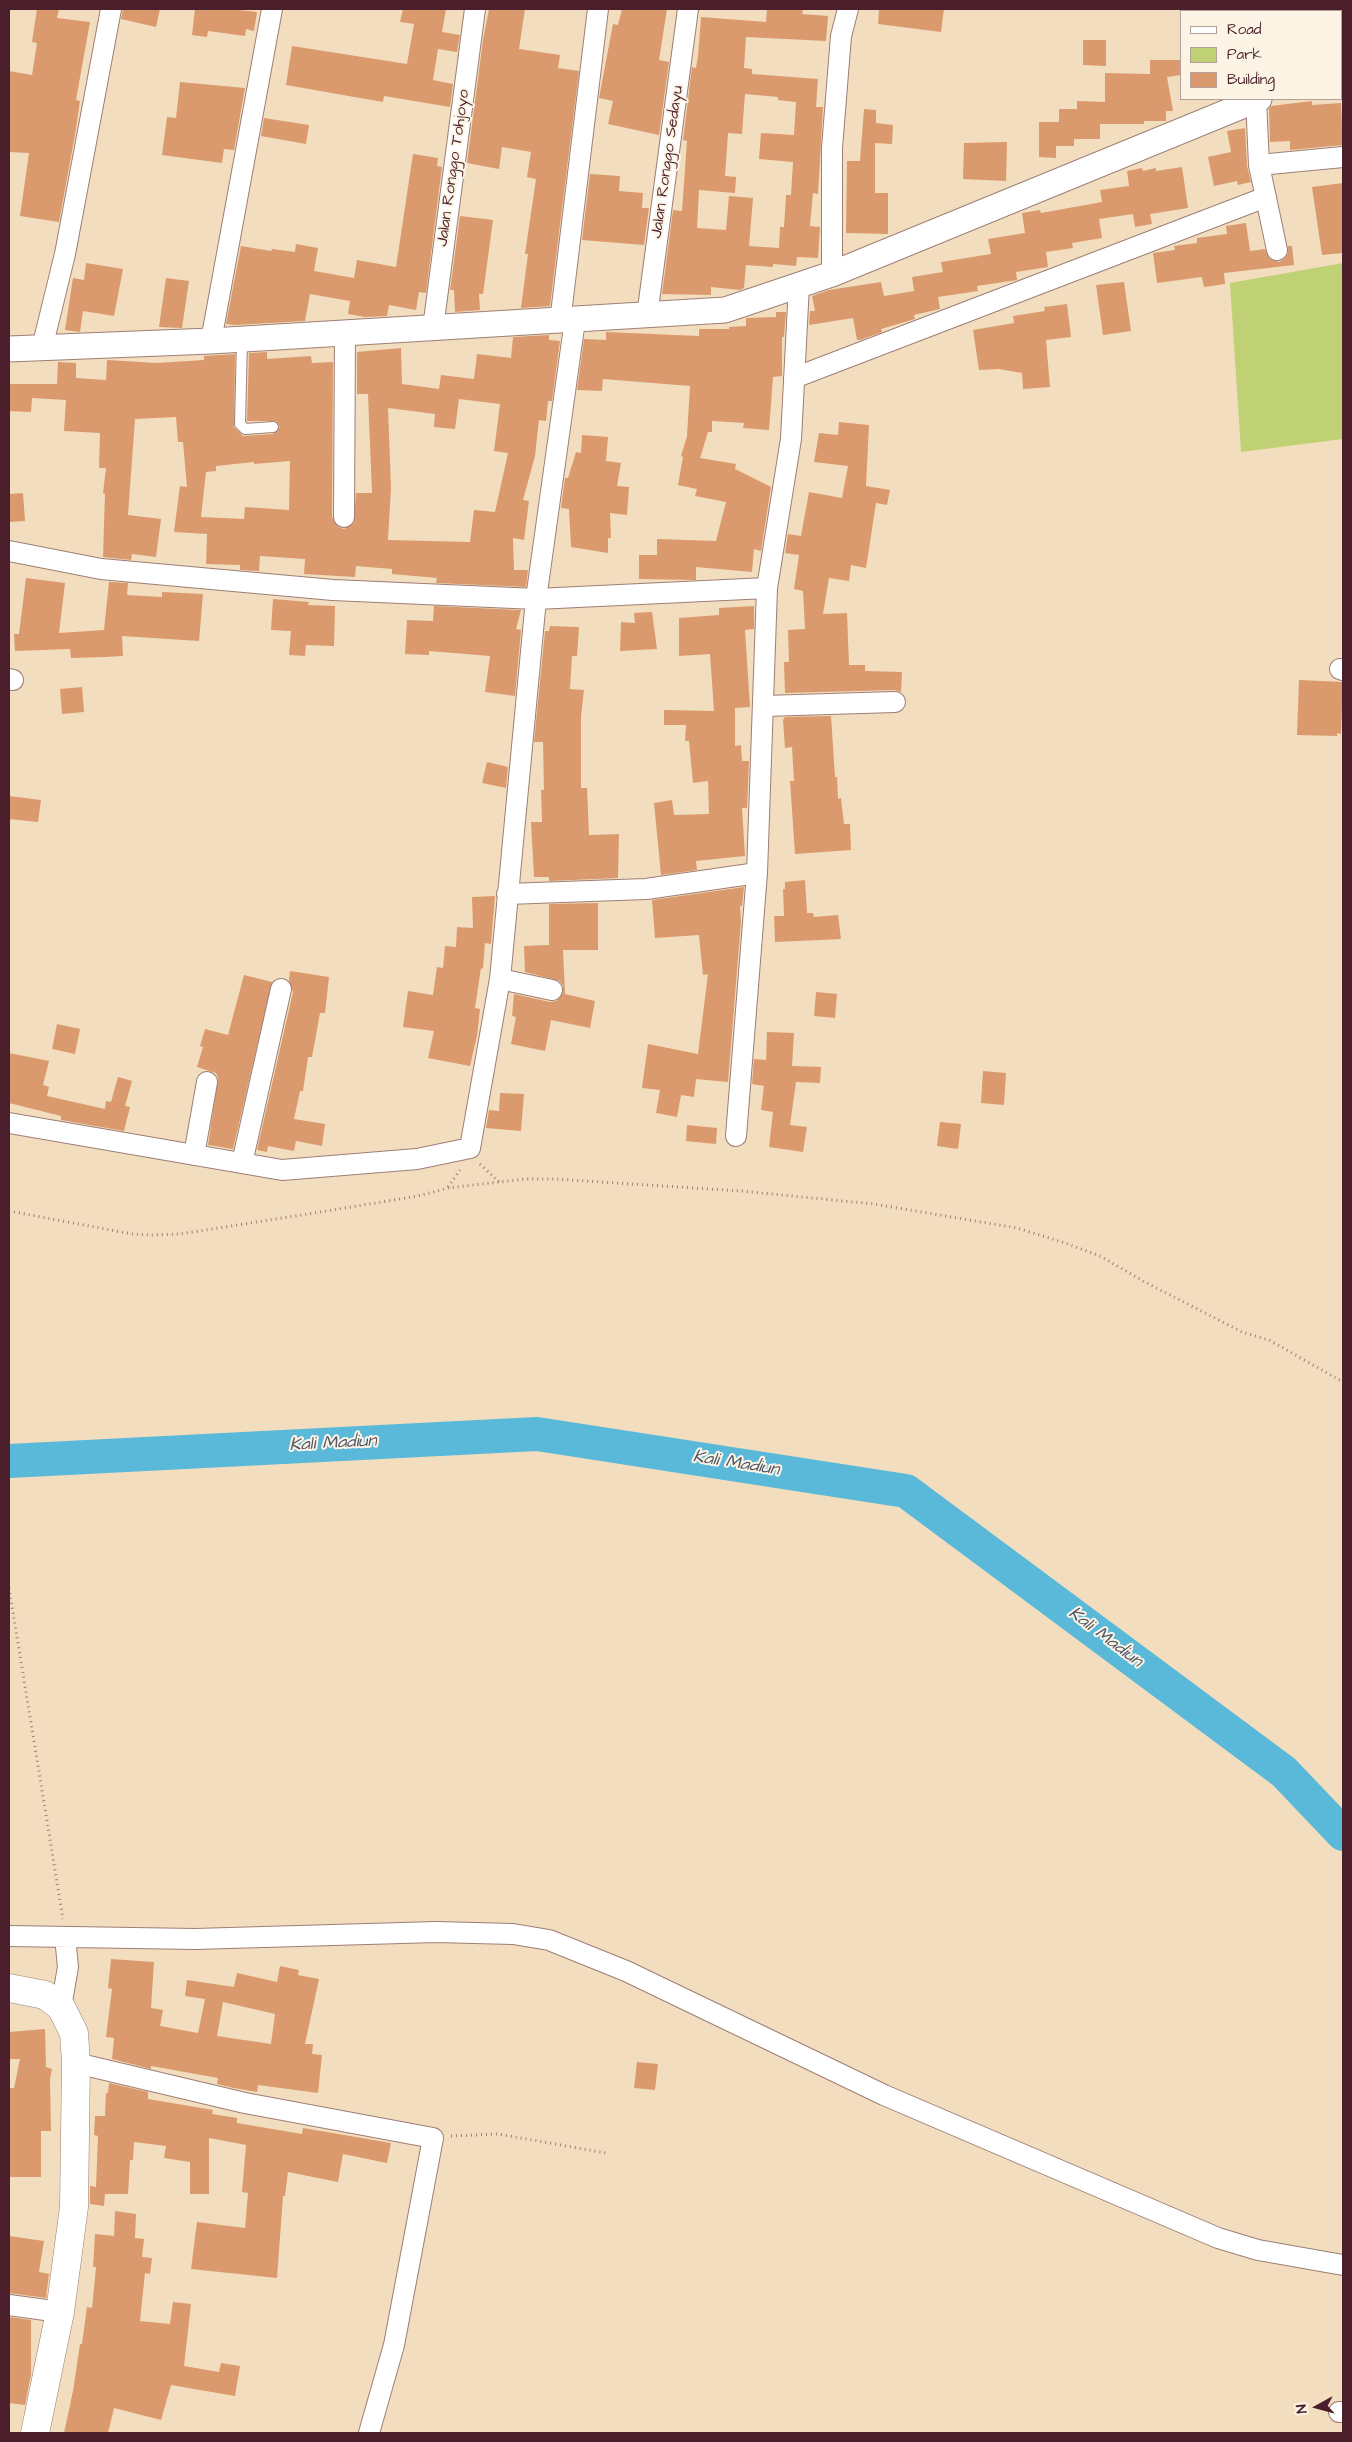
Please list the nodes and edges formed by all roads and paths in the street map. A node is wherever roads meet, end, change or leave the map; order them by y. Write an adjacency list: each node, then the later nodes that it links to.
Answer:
1 (111, 9): 21 (street)
2 (272, 9): 20 (street)
3 (475, 9): 17 (street, Jalan Ronggo Tohjoyo)
4 (598, 9): 16 (street)
5 (688, 9): 15 (street, Jalan Ronggo Sedayu)
6 (848, 9): 13 (street)
7 (1255, 100): 13 (street)
8 (1257, 100): 10 (street)
9 (1343, 157): 10 (street)
10 (1259, 165): 11 (street)
11 (1266, 197): 12 (street); 23 (street)
12 (1277, 250)
13 (832, 274): 14 (street)
14 (799, 285): 15 (street); 23 (street)
15 (647, 316): 16 (street)
16 (568, 321): 17 (street); 28 (street)
17 (433, 328): 18 (street)
18 (345, 333): 19 (street); 25 (street)
19 (242, 340): 20 (street); 24 (lane)
20 (211, 341): 21 (street)
21 (42, 348): 22 (street)
22 (9, 349)
23 (794, 378): 27 (street)
24 (273, 427)
25 (344, 517)
26 (9, 550): 28 (street)
27 (766, 588): 28 (street); 30 (street)
28 (536, 599): 32 (street)
29 (895, 702): 30 (street)
30 (764, 706): 31 (street)
31 (757, 873): 32 (street); 38 (street)
32 (507, 894): 33 (street)
33 (500, 979): 35 (street); 39 (street)
34 (281, 989): 41 (street)
35 (552, 990)
36 (207, 1082): 40 (street)
37 (9, 1123): 40 (street)
38 (736, 1136)
39 (470, 1148): 41 (street); 42 (path)
40 (194, 1155): 41 (street)
41 (242, 1164)
42 (499, 1182): 43 (path); 44 (path)
43 (9, 1211)
44 (1343, 1382)
45 (9, 1588): 47 (path)
46 (9, 1936): 47 (street)
47 (65, 1937): 49 (street); 53 (street)
48 (9, 1988): 49 (main road)
49 (61, 2007): 50 (main road)
50 (76, 2063): 51 (street); 55 (main road)
51 (433, 2138): 52 (path); 57 (street)
52 (606, 2154)
53 (1343, 2266)
54 (9, 2306): 55 (street)
55 (60, 2312): 56 (main road)
56 (35, 2433)
57 (369, 2433)

